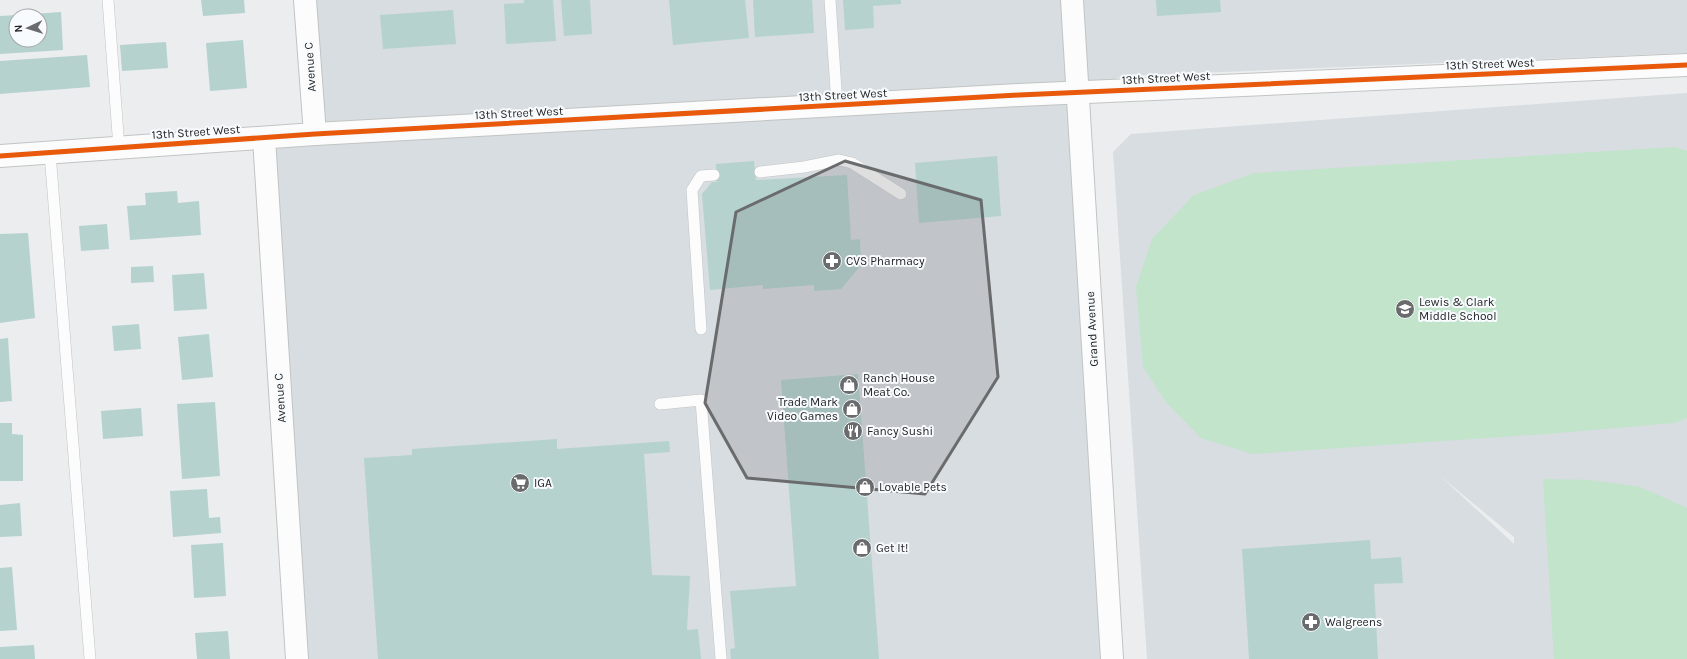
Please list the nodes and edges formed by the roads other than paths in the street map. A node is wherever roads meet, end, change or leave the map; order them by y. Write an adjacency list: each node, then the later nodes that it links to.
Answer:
1 (108, 0): 10 (lane)
2 (304, 0): 8 (street, Avenue C)
3 (830, 0): 7 (lane)
4 (1072, 0): 6 (street, Grand Avenue)
5 (1687, 66): 6 (street, 13th Street West)
6 (1078, 92): 7 (street, 13th Street West); 21 (street, Grand Avenue)
7 (837, 105): 8 (street, 13th Street West)
8 (315, 134): 9 (street, 13th Street West)
9 (264, 138): 10 (street, 13th Street West); 19 (street, Avenue C)
10 (119, 148): 11 (street, 13th Street West)
11 (50, 153): 12 (street, 13th Street West); 18 (lane)
12 (0, 156)
13 (760, 172): 15 (lane)
14 (714, 175): 16 (lane)
15 (901, 194)
16 (701, 329)
17 (660, 404): 20 (lane)
18 (90, 659)
19 (296, 659)
20 (721, 659)
21 (1112, 659)

